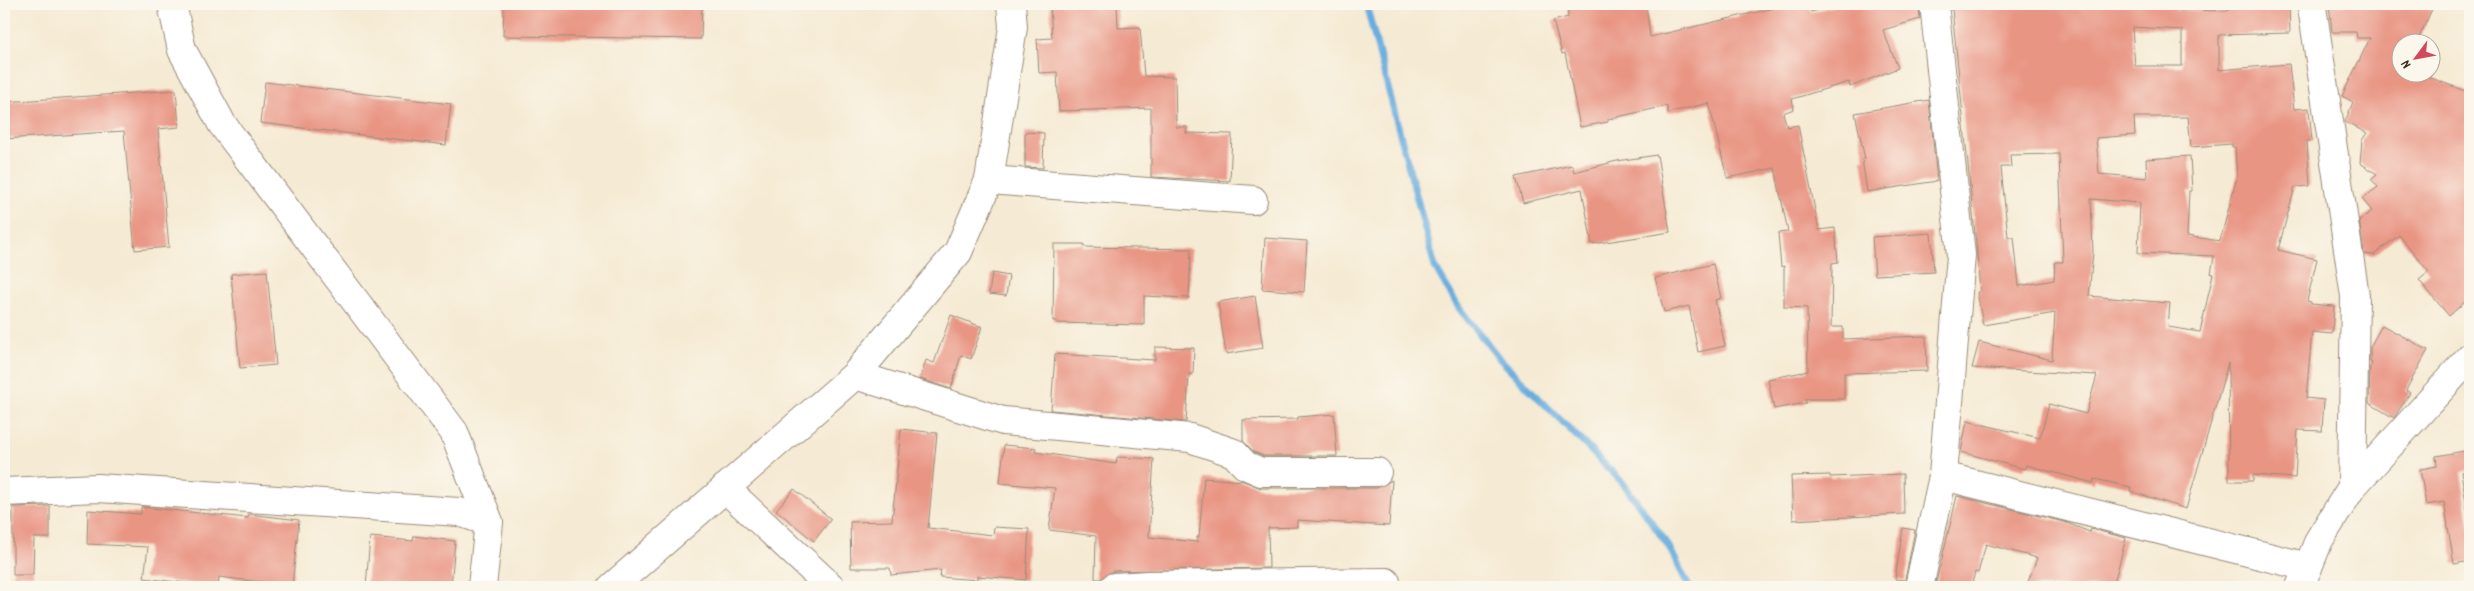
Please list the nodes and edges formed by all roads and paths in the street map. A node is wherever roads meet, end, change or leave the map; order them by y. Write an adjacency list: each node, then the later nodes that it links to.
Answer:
1 (172, 4): 14 (street)
2 (1011, 4): 5 (street)
3 (1934, 4): 10 (street)
4 (2312, 7): 11 (street)
5 (989, 180): 6 (street); 8 (street)
6 (1253, 200)
7 (2470, 357): 11 (street)
8 (855, 375): 9 (street); 12 (street)
9 (1377, 472)
10 (1943, 476): 15 (street); 21 (street)
11 (2352, 487): 15 (street)
12 (725, 488): 18 (street); 19 (street)
13 (5, 489): 14 (street)
14 (489, 522): 17 (street)
15 (2304, 577)
16 (1386, 582): 20 (street)
17 (482, 587)
18 (612, 587)
19 (830, 587)
20 (1114, 587)
21 (1918, 587)

